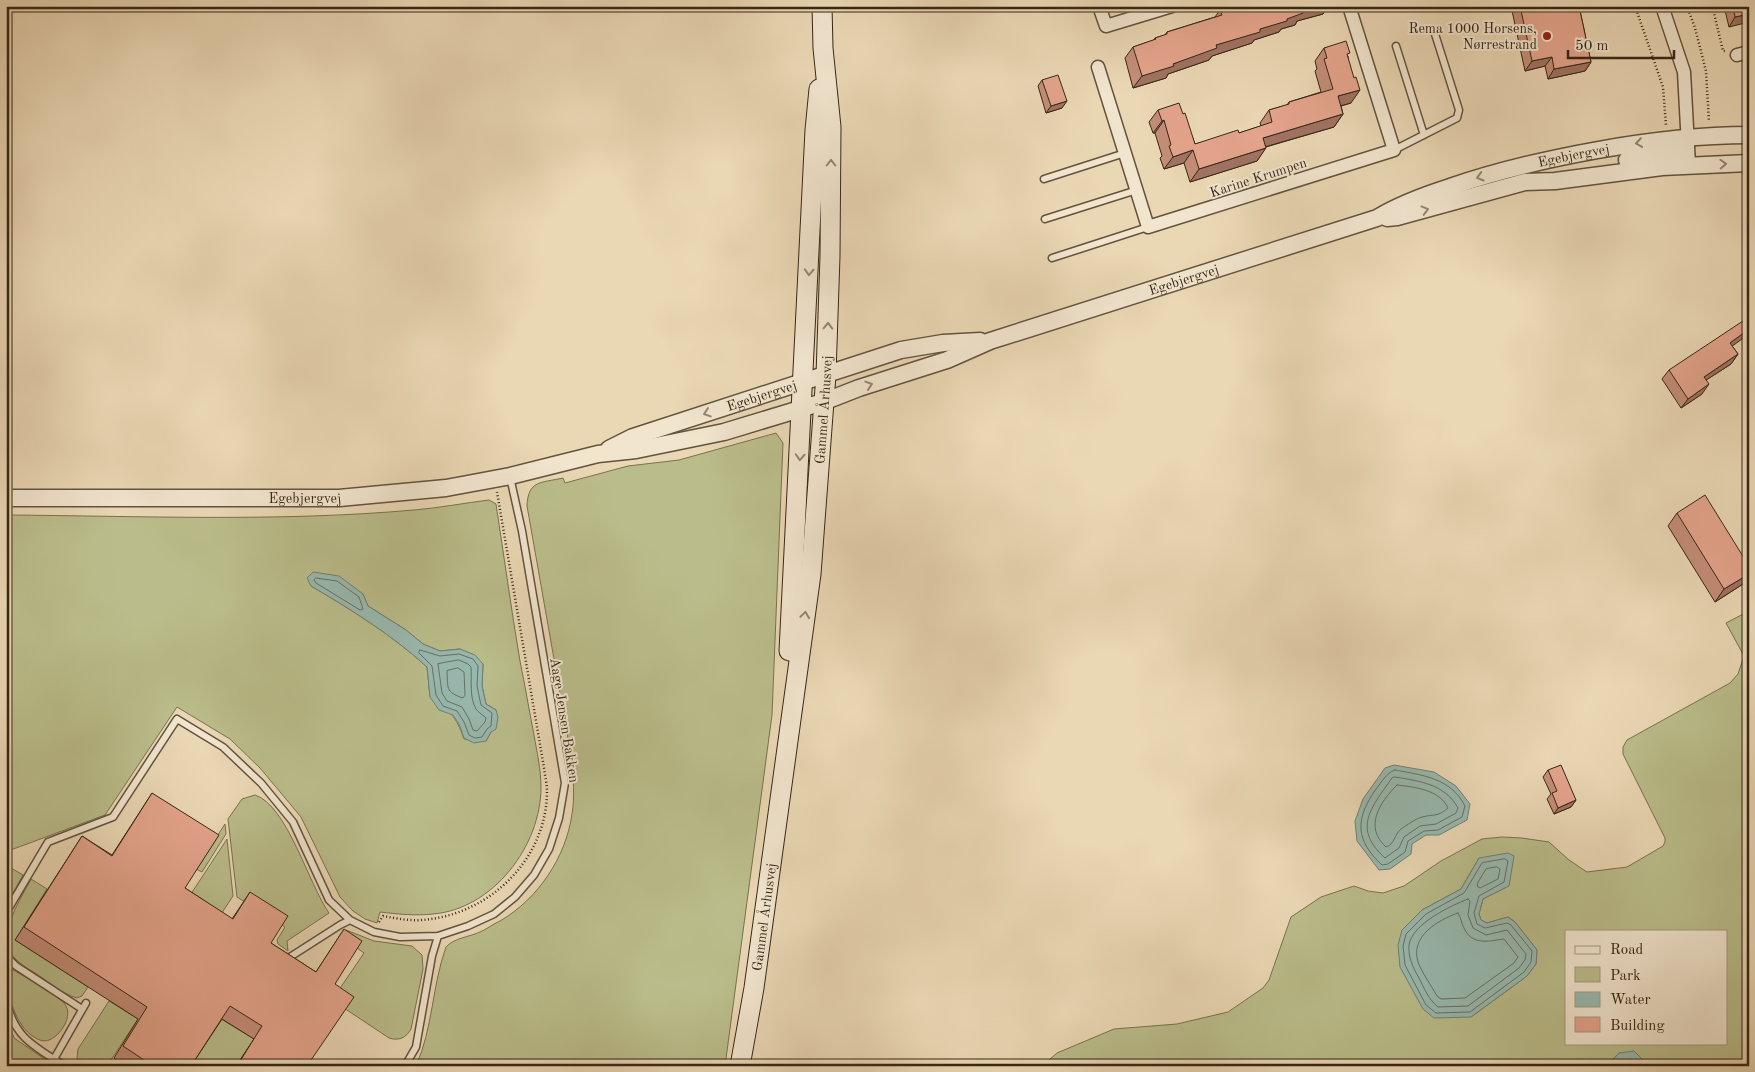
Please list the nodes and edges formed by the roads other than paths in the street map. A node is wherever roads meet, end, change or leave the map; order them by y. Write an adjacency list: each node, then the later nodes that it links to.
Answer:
1 (822, 6): 8 (main road, Gammel Århusvej)
2 (1099, 6): 3 (street)
3 (1172, 6)
4 (1349, 6): 13 (street)
5 (1662, 6): 12 (street)
6 (1435, 34): 10 (lane)
7 (1396, 46): 10 (lane)
8 (823, 48): 25 (main road, Gammel Århusvej, one-way to 8); 26 (main road, Gammel Århusvej, one-way to 26)
9 (1098, 67): 14 (street)
10 (1424, 135): 13 (lane)
11 (1749, 135): 12 (street, Egebjergvej)
12 (1687, 137): 16 (street); 18 (street); 20 (street, Egebjergvej, one-way to 20)
13 (1394, 150): 22 (street, Karine Krumpen)
14 (1125, 153): 17 (lane); 19 (street)
15 (1749, 163): 16 (street, Egebjergvej, one-way to 15)
16 (1689, 165): 18 (street, Egebjergvej)
17 (1044, 179)
18 (1525, 182): 20 (street, Egebjergvej, one-way to 18)
19 (1137, 190): 21 (lane); 22 (street)
20 (1378, 218): 24 (street, Egebjergvej)
21 (1045, 219)
22 (1148, 227): 23 (lane)
23 (1052, 258)
24 (990, 341): 25 (street, Egebjergvej); 27 (street, Egebjergvej, one-way to 24)
25 (826, 375): 26 (street, Egebjergvej); 27 (main road, Gammel Århusvej)
26 (804, 382): 28 (main road, Gammel Århusvej); 29 (street, Egebjergvej, one-way to 29)
27 (823, 402): 28 (street, Egebjergvej); 32 (main road, Gammel Århusvej, one-way to 27)
28 (802, 408): 29 (street, Egebjergvej); 32 (main road, Gammel Århusvej, one-way to 32)
29 (598, 454): 30 (street, Egebjergvej)
30 (502, 477): 31 (street, Egebjergvej); 35 (lane, Aage Jensen Bakken)
31 (6, 498)
32 (783, 767): 44 (main road, Gammel Århusvej)
33 (6, 913): 34 (lane, Aage Jensen Bakken)
34 (350, 920): 35 (lane, Aage Jensen Bakken); 36 (lane)
35 (438, 936): 43 (lane)
36 (278, 955)
37 (6, 956): 40 (lane)
38 (6, 999): 41 (lane)
39 (86, 1003): 40 (lane)
40 (82, 1009): 41 (lane)
41 (54, 1059): 42 (lane)
42 (65, 1066)
43 (405, 1066)
44 (740, 1066)

